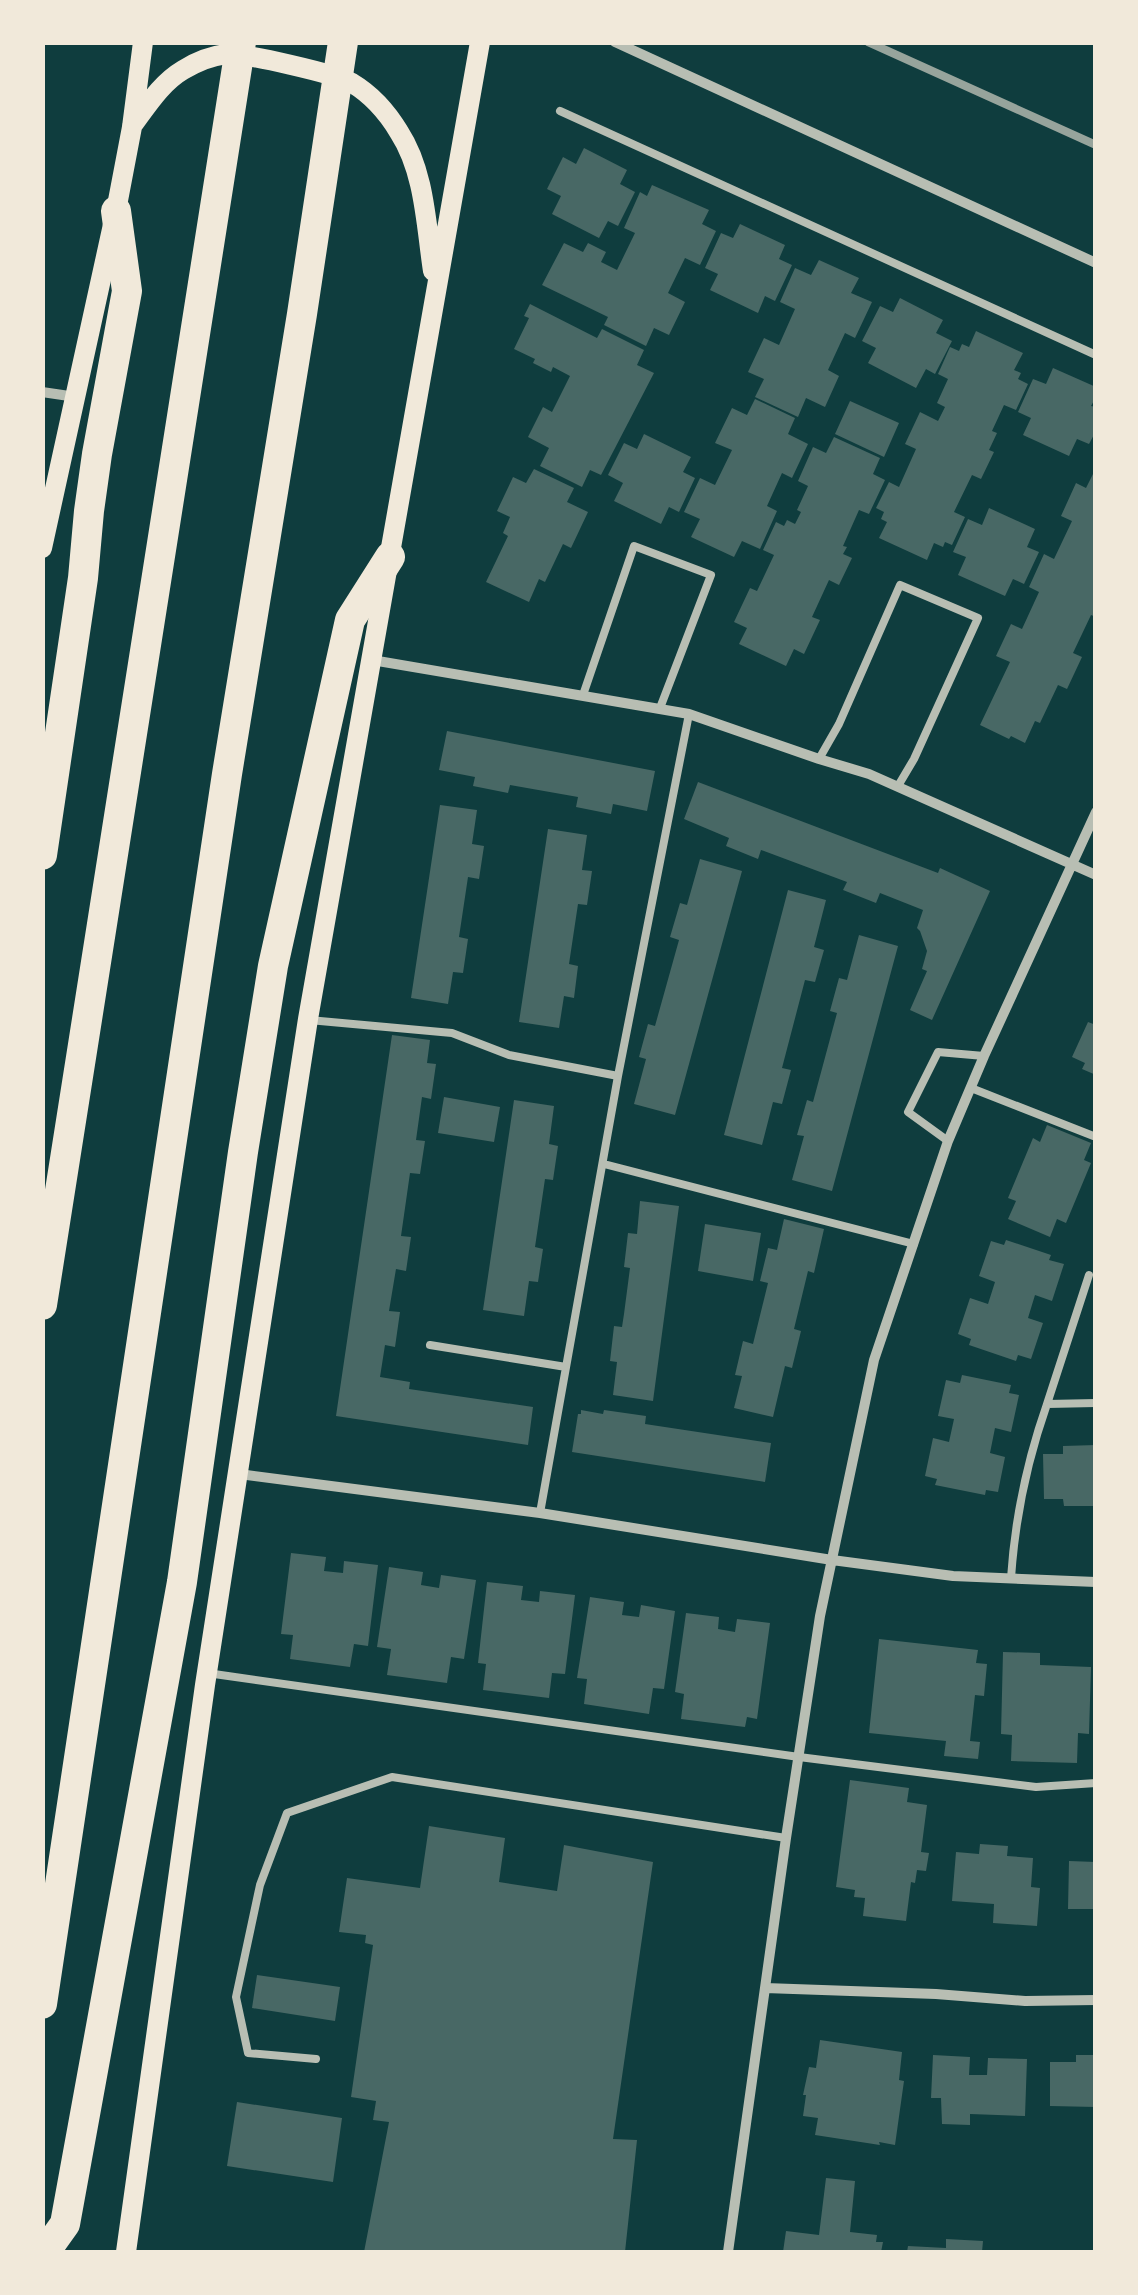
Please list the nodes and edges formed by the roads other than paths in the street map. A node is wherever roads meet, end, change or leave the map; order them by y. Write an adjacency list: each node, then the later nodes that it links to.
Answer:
1 (143, 42): 7 (main road)
2 (241, 42): 35 (highway)
3 (343, 42): 51 (highway)
4 (480, 42): 10 (main road)
5 (614, 42): 9 (street)
6 (560, 111): 11 (lane)
7 (132, 127): 8 (main road); 10 (main road)
8 (116, 210): 13 (main road); 23 (highway)
9 (1096, 263)
10 (436, 288): 15 (main road)
11 (1096, 355)
12 (42, 392): 13 (street)
13 (76, 397): 14 (main road)
14 (42, 548)
15 (390, 557): 16 (main road); 53 (highway)
16 (372, 660): 17 (street); 26 (main road)
17 (582, 695): 18 (street); 18 (lane)
18 (660, 708): 19 (street)
19 (689, 714): 20 (street); 28 (lane)
20 (819, 760): 21 (street); 21 (lane)
21 (898, 786): 24 (street)
22 (1096, 812): 24 (street)
23 (42, 856)
24 (1072, 864): 25 (street); 27 (street)
25 (1096, 875)
26 (308, 1020): 28 (lane); 40 (main road)
27 (984, 1056): 29 (street); 31 (lane)
28 (618, 1076): 32 (lane)
29 (971, 1088): 30 (lane); 31 (street)
30 (1096, 1138)
31 (948, 1141): 33 (street)
32 (604, 1164): 33 (lane); 37 (lane)
33 (914, 1244): 42 (street)
34 (1088, 1276): 39 (lane)
35 (42, 1306)
36 (430, 1346): 37 (lane)
37 (566, 1368): 41 (lane)
38 (1096, 1402): 39 (lane)
39 (1048, 1404): 43 (lane)
40 (239, 1474): 41 (street); 45 (main road)
41 (540, 1513): 42 (street)
42 (832, 1560): 43 (street); 46 (street)
43 (1011, 1578): 44 (street)
44 (1096, 1582)
45 (207, 1673): 46 (lane); 54 (main road)
46 (799, 1757): 47 (lane); 48 (street)
47 (1096, 1783)
48 (786, 1838): 49 (street); 52 (lane)
49 (765, 1988): 50 (street); 55 (street)
50 (1096, 2000)
51 (42, 2004)
52 (316, 2059)
53 (45, 2252)
54 (126, 2252)
55 (728, 2252)

